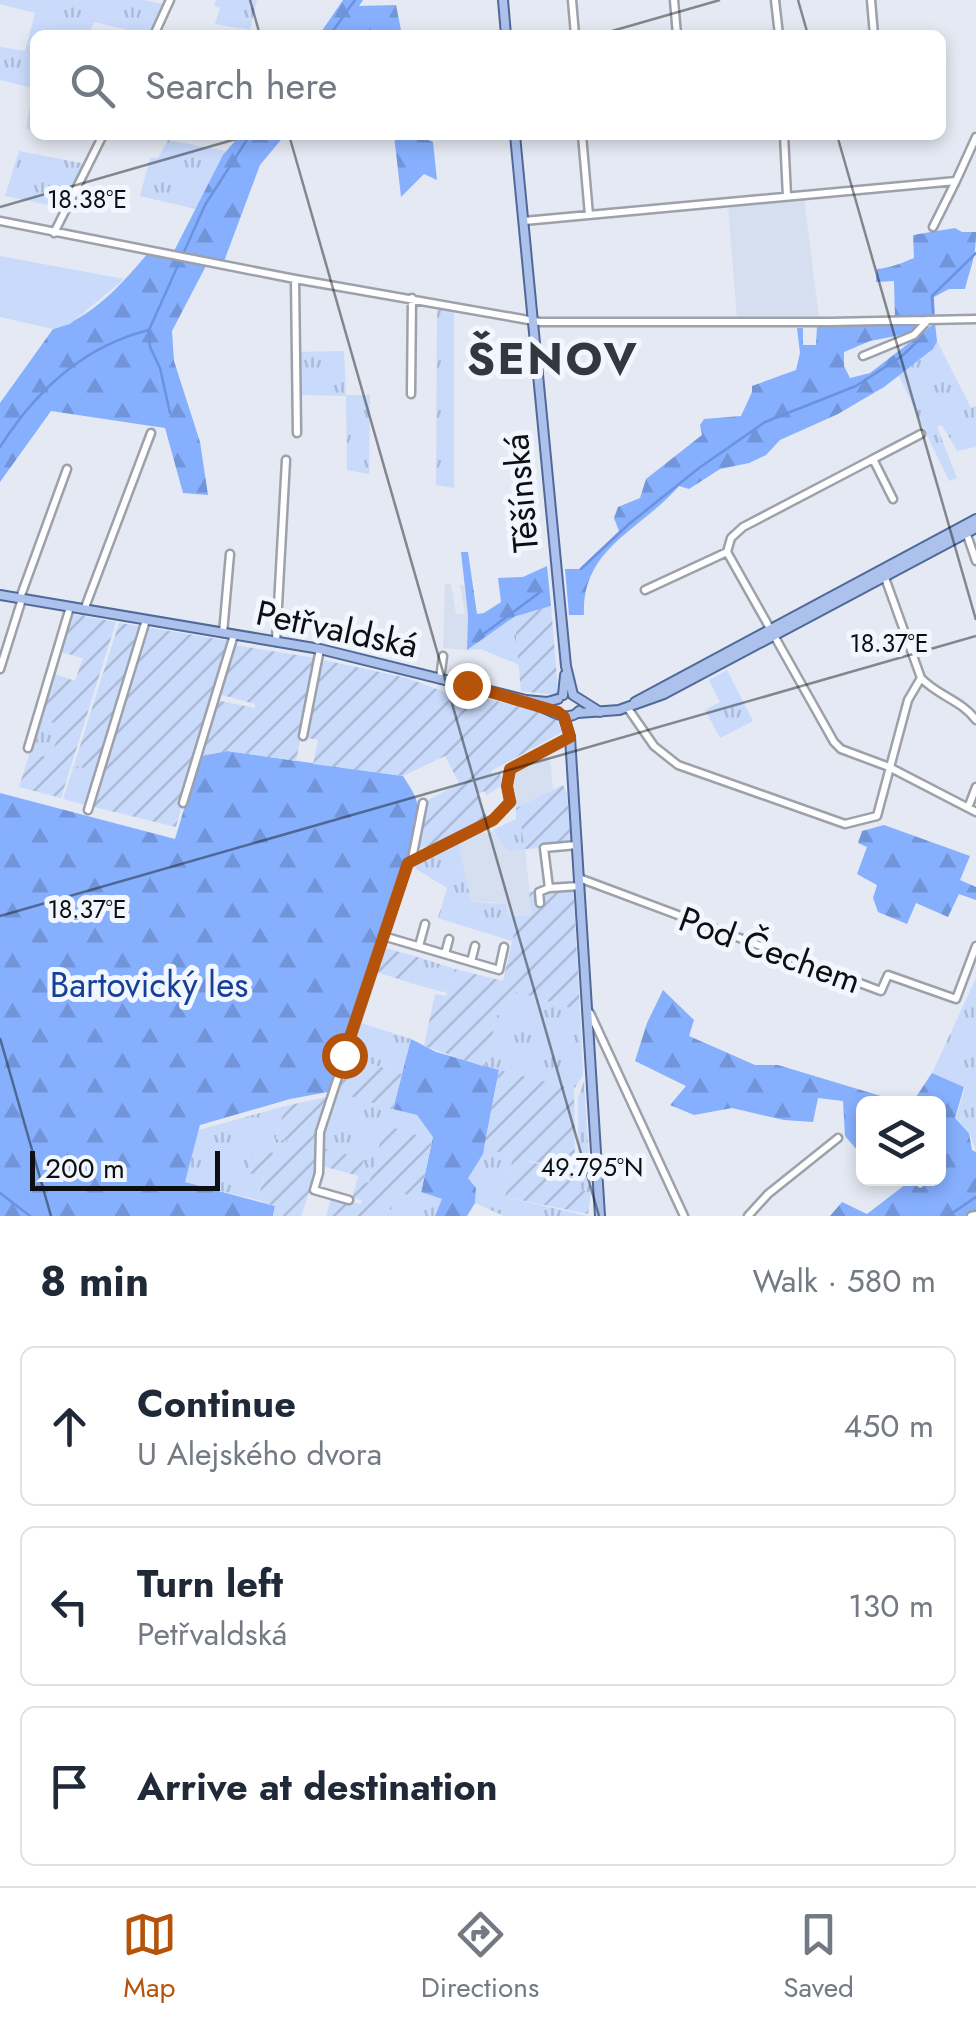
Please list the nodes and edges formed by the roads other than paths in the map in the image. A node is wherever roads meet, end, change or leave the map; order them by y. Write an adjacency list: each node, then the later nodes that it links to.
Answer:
1 (170, 0): 7 (street)
2 (504, 0): 8 (main road)
3 (572, 0): 9 (street)
4 (674, 0): 10 (street)
5 (775, 0): 11 (street)
6 (872, 0): 12 (street)
7 (156, 30)
8 (506, 30)
9 (575, 30)
10 (677, 30)
11 (778, 30)
12 (874, 30)
13 (976, 136): 18 (street)
14 (100, 140): 24 (street)
15 (516, 140): 22 (main road, Těšínská)
16 (582, 140): 20 (street)
17 (784, 140): 19 (street)
18 (956, 180): 19 (street); 23 (street)
19 (786, 196): 20 (street)
20 (589, 215): 22 (street)
21 (0, 221): 24 (street)
22 (524, 222): 29 (main road, Těšínská)
23 (933, 227)
24 (54, 233): 25 (street)
25 (295, 280): 26 (street); 33 (street)
26 (412, 298): 29 (street); 31 (street)
27 (928, 319): 28 (street); 29 (street); 30 (street)
28 (976, 319)
29 (533, 321): 60 (main road, Těšínská)
30 (862, 356)
31 (411, 394)
32 (151, 433): 49 (street)
33 (297, 433)
34 (921, 434): 35 (street)
35 (873, 458): 38 (street); 41 (street)
36 (286, 460): 54 (street)
37 (67, 469): 47 (street)
38 (893, 499)
39 (976, 519): 40 (main road)
40 (969, 529): 43 (street); 44 (main road)
41 (727, 552): 45 (street); 52 (street)
42 (230, 554): 51 (street, Petřvaldská)
43 (976, 562)
44 (883, 573): 52 (main road); 59 (street)
45 (646, 590)
46 (0, 596): 47 (main road, Petřvaldská)
47 (21, 599): 48 (main road, Petřvaldská); 57 (street)
48 (70, 607): 49 (main road, Petřvaldská); 68 (street)
49 (84, 610): 50 (main road, Petřvaldská)
50 (146, 620): 51 (main road, Petřvaldská); 73 (street)
51 (223, 633): 53 (main road, Petřvaldská)
52 (772, 633): 62 (main road); 69 (street)
53 (234, 635): 54 (main road, Petřvaldská); 71 (street)
54 (276, 642): 55 (main road, Petřvaldská)
55 (320, 649): 58 (main road, Petřvaldská); 66 (street)
56 (444, 656): 58 (street, Petřvaldská)
57 (0, 669)
58 (440, 678): 61 (main road, Petřvaldská)
59 (921, 678): 65 (street); 69 (street)
60 (568, 698): 61 (main road, Petřvaldská); 63 (main road); 64 (main road); 64 (main road)
61 (526, 700): 64 (main road, Petřvaldská)
62 (627, 707): 63 (main road); 69 (street)
63 (600, 712): 64 (main road)
64 (568, 715): 67 (main road)
65 (976, 720)
66 (302, 736)
67 (570, 737): 75 (main road); 76 (street)
68 (28, 748)
69 (889, 767): 74 (street)
70 (976, 788): 74 (street)
71 (183, 803)
72 (422, 803): 76 (street)
73 (88, 810)
74 (972, 810)
75 (577, 846): 77 (main road); 78 (street)
76 (412, 859): 81 (street)
77 (580, 882): 78 (street); 85 (street, Pod Čechem); 89 (main road)
78 (549, 888): 79 (street)
79 (540, 903)
80 (425, 924): 83 (street)
81 (383, 936): 83 (street); 91 (street)
82 (449, 939): 87 (street)
83 (418, 946): 87 (street)
84 (475, 946): 88 (street)
85 (976, 946)
86 (504, 947): 88 (street)
87 (445, 954): 88 (street)
88 (471, 962)
89 (587, 1008): 92 (main road); 93 (street)
90 (838, 1138): 94 (street)
91 (350, 1200)
92 (600, 1216)
93 (684, 1216)
94 (748, 1216)

